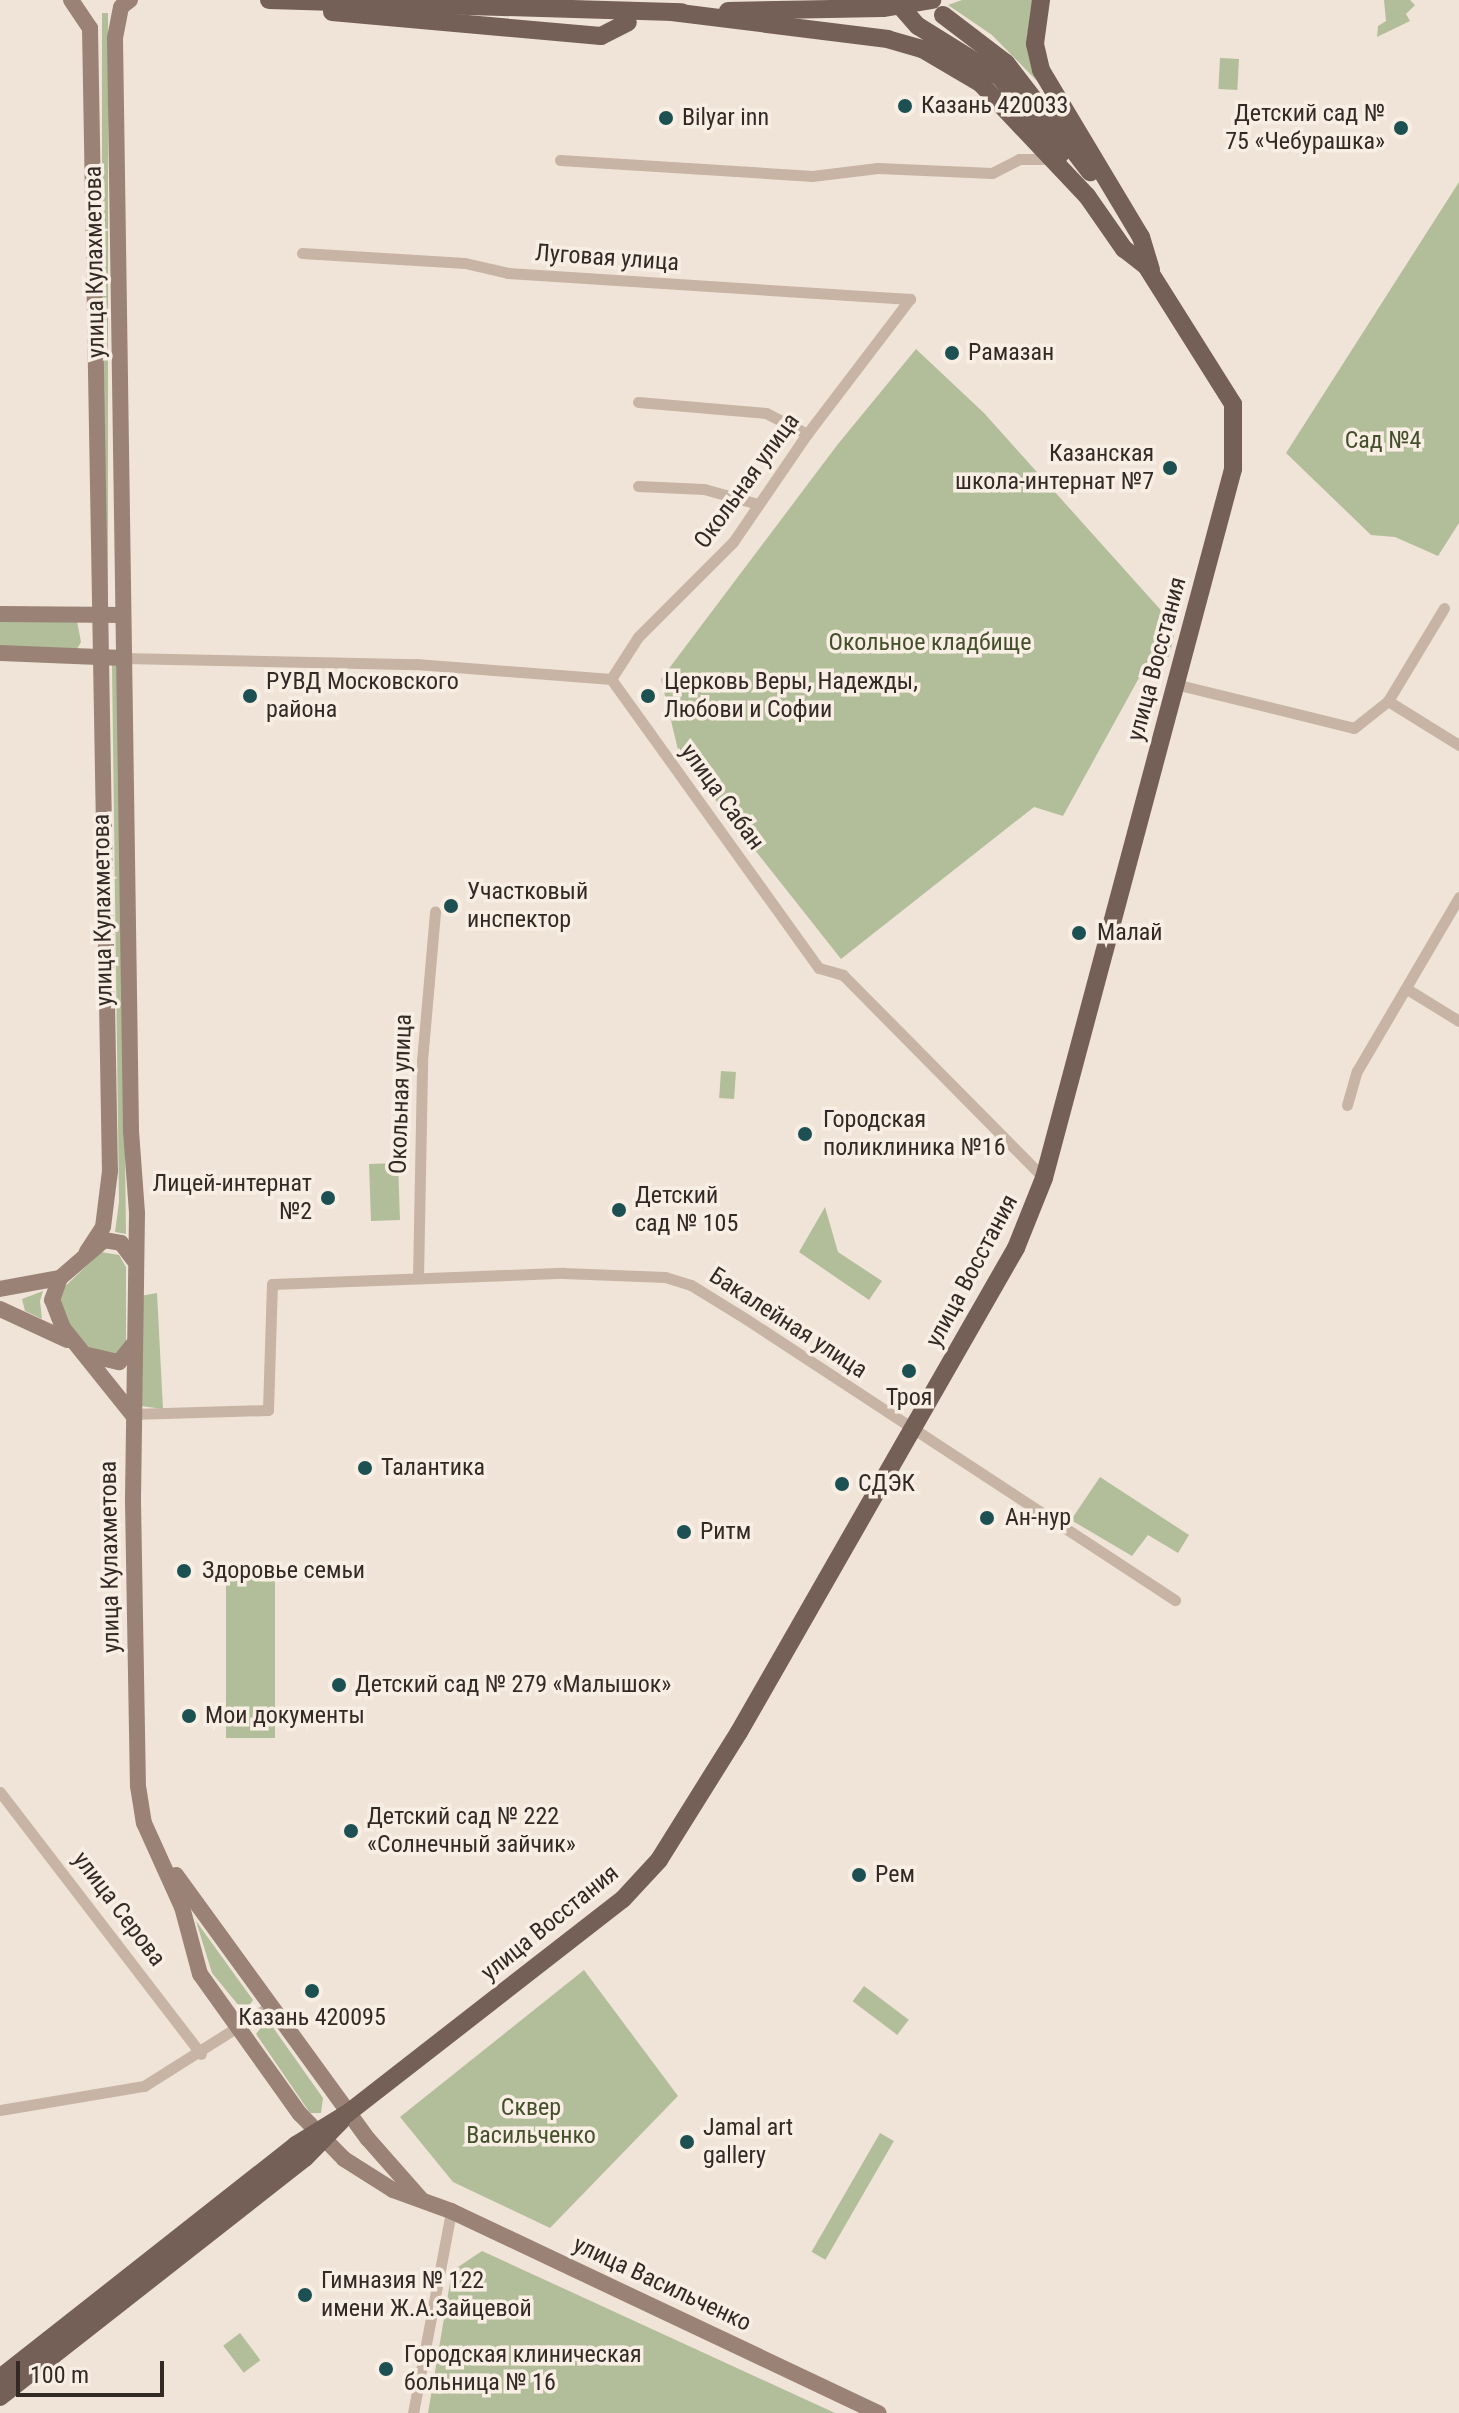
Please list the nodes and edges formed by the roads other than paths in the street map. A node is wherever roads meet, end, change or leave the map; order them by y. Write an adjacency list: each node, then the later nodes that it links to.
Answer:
1 (71, 0): 23 (main road, улица Кулахметова)
2 (130, 0): 24 (main road, улица Кулахметова)
3 (252, 0): 9 (main road)
4 (269, 0): 8 (main road)
5 (895, 0): 12 (main road, bridge)
6 (1041, 0): 13 (main road)
7 (937, 7): 8 (main road); 13 (main road)
8 (672, 12): 10 (main road, улица Восстания)
9 (628, 22)
10 (1049, 159): 11 (street); 12 (main road, улица Восстания)
11 (560, 160)
12 (1087, 196): 15 (main road, улица Восстания)
13 (1121, 207): 15 (main road, улица Восстания)
14 (302, 253): 16 (street, Луговая улица)
15 (1153, 274): 29 (main road, улица Восстания)
16 (910, 299): 18 (street, Окольная улица)
17 (638, 402): 18 (street)
18 (807, 434): 20 (street, Окольная улица)
19 (638, 486): 20 (street)
20 (758, 504): 28 (street, Окольная улица)
21 (1444, 608): 30 (street)
22 (0, 614): 23 (main road)
23 (99, 615): 24 (main road); 26 (main road, улица Кулахметова)
24 (123, 615): 27 (main road, улица Кулахметова)
25 (0, 653): 26 (main road)
26 (100, 654): 27 (main road); 38 (main road, улица Кулахметова)
27 (123, 658): 28 (street); 39 (main road, улица Кулахметова)
28 (611, 679): 37 (street, улица Сабан)
29 (1175, 684): 30 (street); 37 (main road, улица Восстания)
30 (1388, 701): 31 (street)
31 (1459, 745)
32 (1459, 897): 34 (street)
33 (435, 912): 41 (street, Окольная улица)
34 (1407, 989): 35 (street); 36 (street)
35 (1459, 1021)
36 (1347, 1105)
37 (1044, 1178): 47 (main road, улица Восстания)
38 (87, 1252): 39 (main road); 40 (main road, улица Кулахметова)
39 (134, 1260): 44 (main road, улица Кулахметова)
40 (60, 1278): 42 (main road); 45 (main road)
41 (418, 1278): 46 (street, Бакалейная улица); 47 (street, Бакалейная улица)
42 (0, 1289)
43 (0, 1309): 45 (main road)
44 (133, 1345): 45 (main road); 46 (main road, улица Кулахметова)
45 (80, 1349): 46 (main road)
46 (132, 1414): 50 (main road, улица Кулахметова)
47 (912, 1430): 48 (street, Бакалейная улица); 55 (main road, улица Восстания)
48 (1175, 1600)
49 (0, 1792): 53 (street, улица Серова)
50 (144, 1823): 51 (main road, улица Кулахметова); 52 (main road, улица Кулахметова)
51 (269, 2007): 52 (street); 55 (main road, улица Кулахметова)
52 (237, 2030): 53 (street); 56 (main road, улица Кулахметова)
53 (201, 2054): 54 (street)
54 (0, 2110)
55 (348, 2113): 56 (main road, улица Восстания); 57 (main road, улица Васильченко)
56 (320, 2135): 57 (main road, улица Васильченко); 59 (main road, улица Восстания); 60 (main road, улица Восстания)
57 (423, 2201): 58 (main road, улица Васильченко)
58 (451, 2211): 61 (street); 62 (main road, улица Васильченко)
59 (0, 2378)
60 (0, 2397)
61 (413, 2413)
62 (879, 2413)

